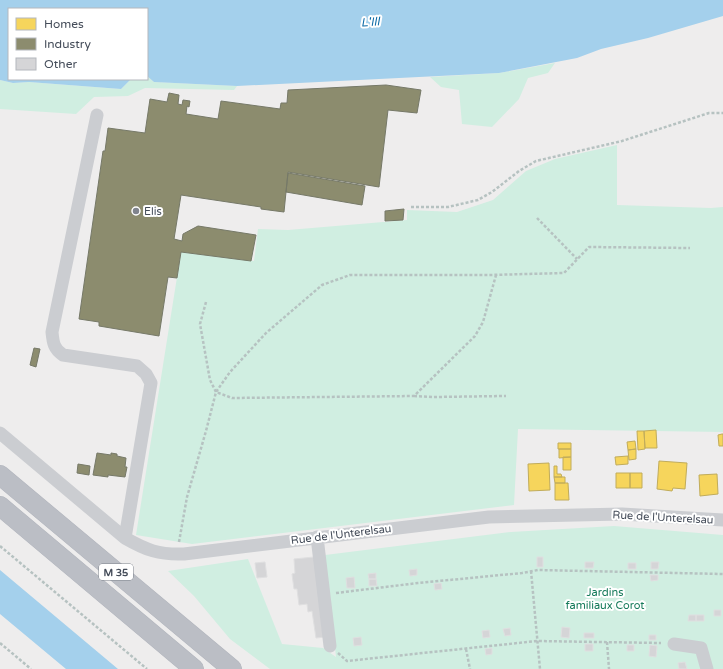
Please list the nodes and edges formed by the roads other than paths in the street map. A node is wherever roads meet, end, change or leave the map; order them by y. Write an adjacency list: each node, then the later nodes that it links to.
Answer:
1 (97, 115): 7 (street)
2 (0, 433): 7 (street, Rue de l'Unterelsau)
3 (0, 476): 11 (highway, M 35)
4 (0, 506): 10 (highway, M 35)
5 (723, 520): 6 (street, Rue de l'Unterelsau)
6 (317, 537): 7 (street, Rue de l'Unterelsau); 9 (street)
7 (125, 538)
8 (674, 644): 12 (street)
9 (330, 646)
10 (194, 669)
11 (232, 669)
12 (707, 669)

